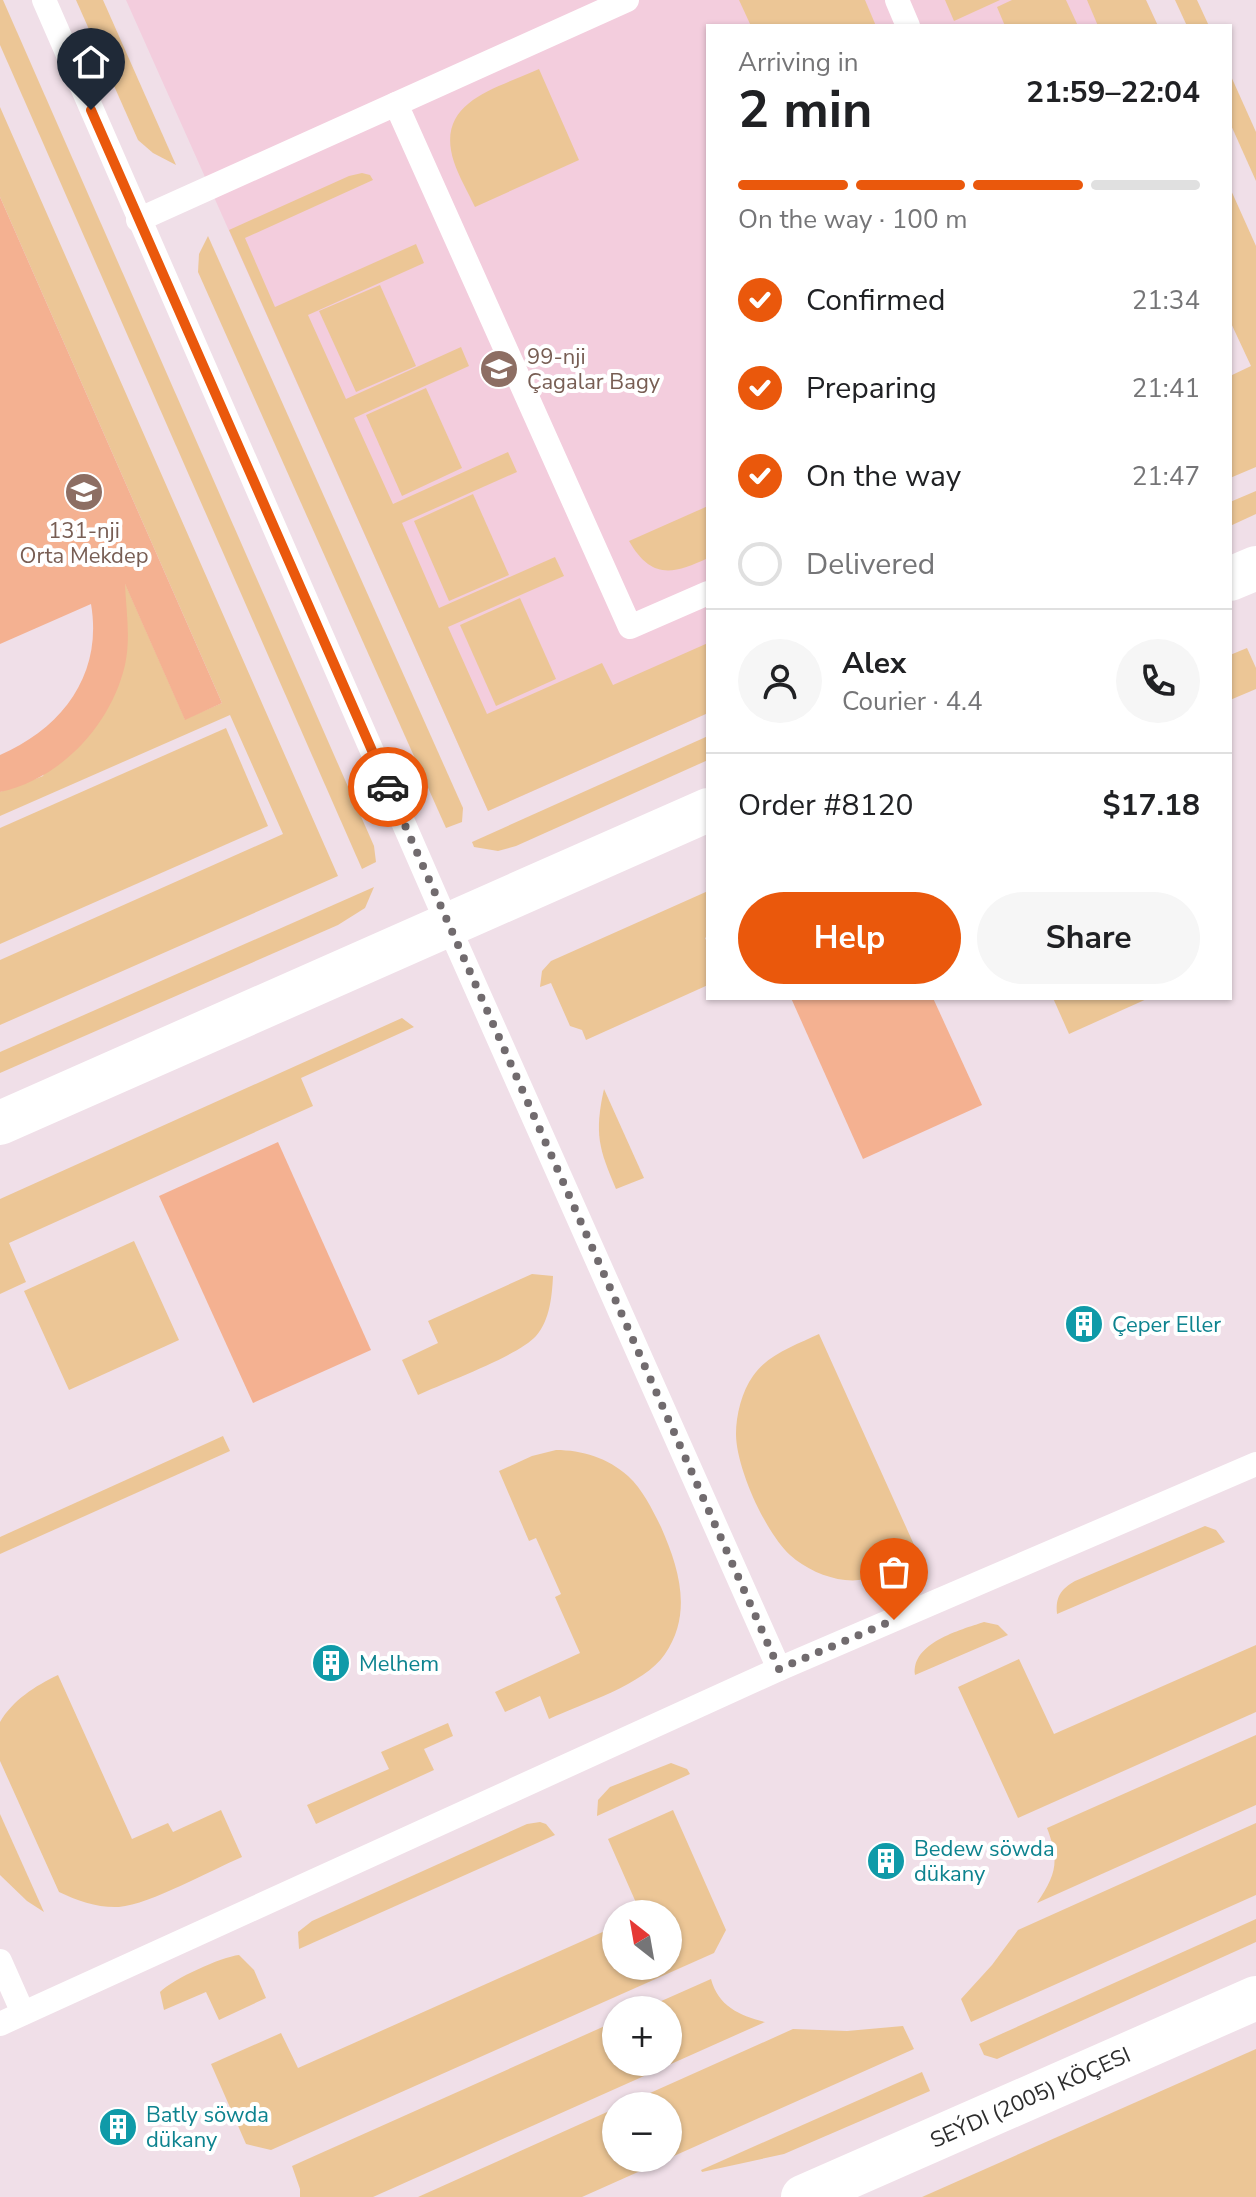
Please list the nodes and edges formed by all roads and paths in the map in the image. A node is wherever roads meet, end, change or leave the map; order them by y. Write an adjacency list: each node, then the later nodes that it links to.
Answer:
1 (44, 0): 6 (lane)
2 (627, 0): 5 (lane)
3 (897, 0): 4 (lane)
4 (907, 24)
5 (396, 104): 6 (lane); 7 (lane)
6 (138, 220): 9 (lane)
7 (706, 594)
8 (706, 811): 9 (street)
9 (448, 925): 10 (street); 12 (lane)
10 (0, 1123)
11 (1256, 1464): 12 (lane)
12 (779, 1669): 15 (lane)
13 (0, 1961): 15 (lane)
14 (1256, 1998): 17 (street, SEÝDI (2005) KÖÇESI)
15 (23, 2013): 16 (lane)
16 (0, 2024)
17 (803, 2197)

